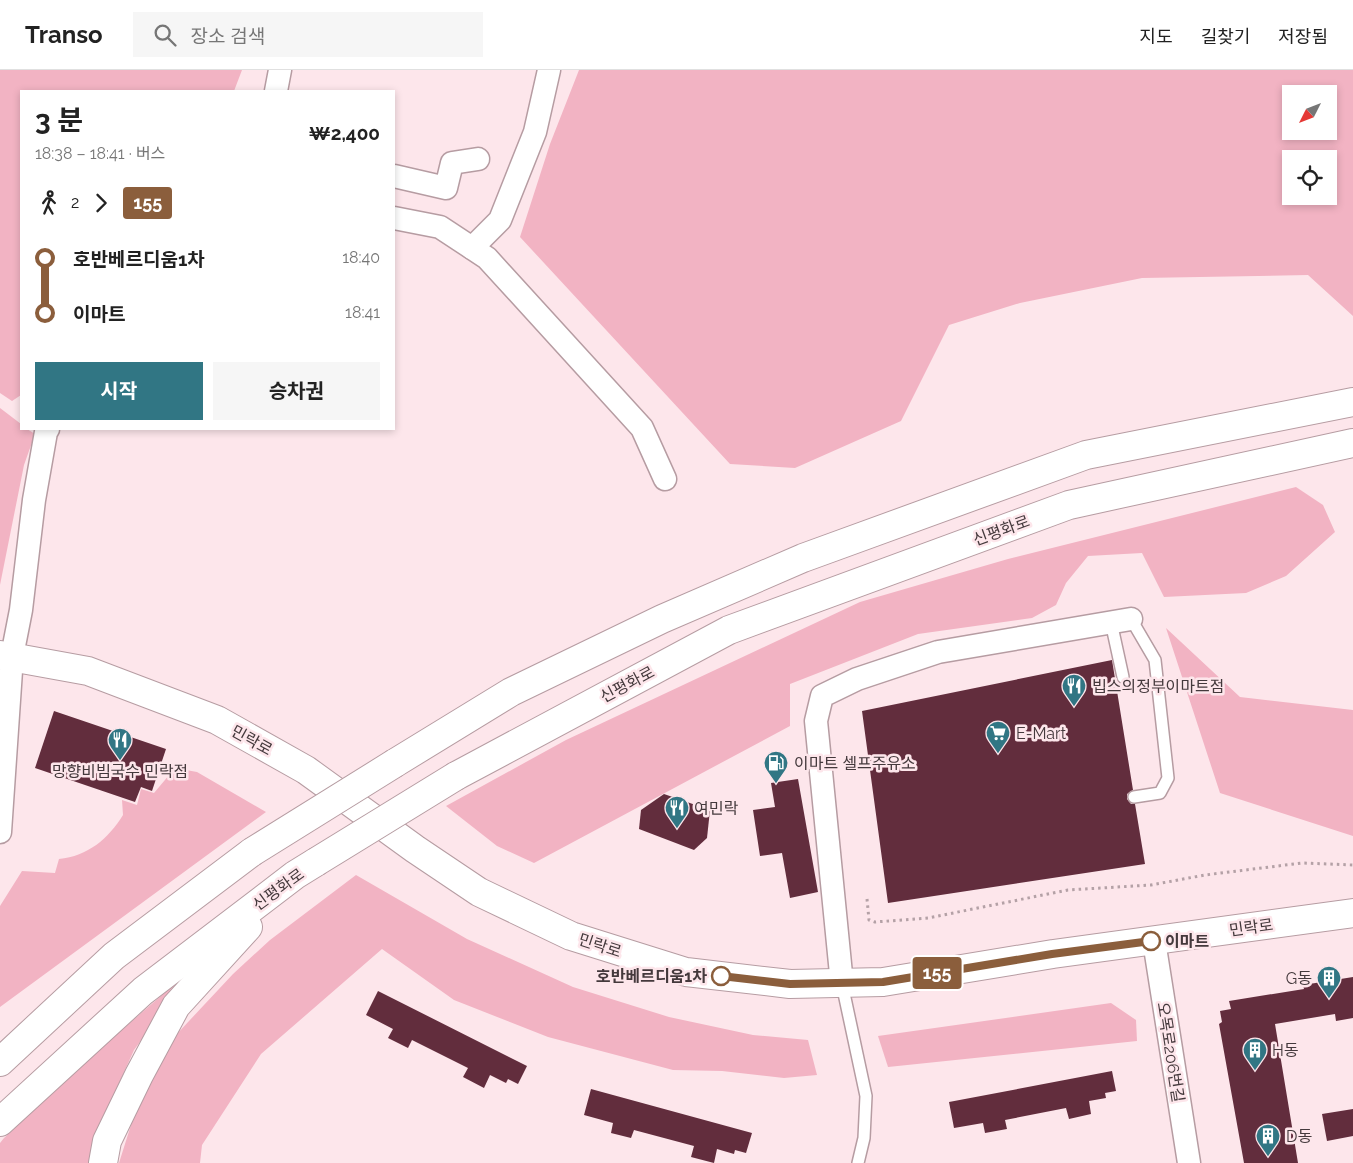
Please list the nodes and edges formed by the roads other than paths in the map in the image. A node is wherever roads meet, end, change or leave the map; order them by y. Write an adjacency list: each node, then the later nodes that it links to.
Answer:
1 (280, 70): 3 (street)
2 (549, 70): 7 (street)
3 (276, 90)
4 (478, 159): 5 (street)
5 (395, 176)
6 (395, 218): 7 (street)
7 (472, 248): 11 (street)
8 (1353, 402): 21 (main road, bridge)
9 (47, 430): 13 (street)
10 (1353, 443): 17 (main road, 신평화로, bridge)
11 (664, 479)
12 (1121, 621): 14 (lane); 15 (lane); 20 (street)
13 (6, 656): 16 (street); 20 (main road, 민락로)
14 (1123, 677)
15 (1134, 797)
16 (0, 832)
17 (306, 868): 22 (main road, 신평화로); 23 (main road)
18 (1353, 913): 19 (main road, 민락로)
19 (1154, 941): 20 (main road, 민락로); 25 (street, 오목로206번길)
20 (842, 984): 24 (lane)
21 (0, 1062)
22 (0, 1122)
23 (103, 1163)
24 (858, 1163)
25 (1189, 1163)

